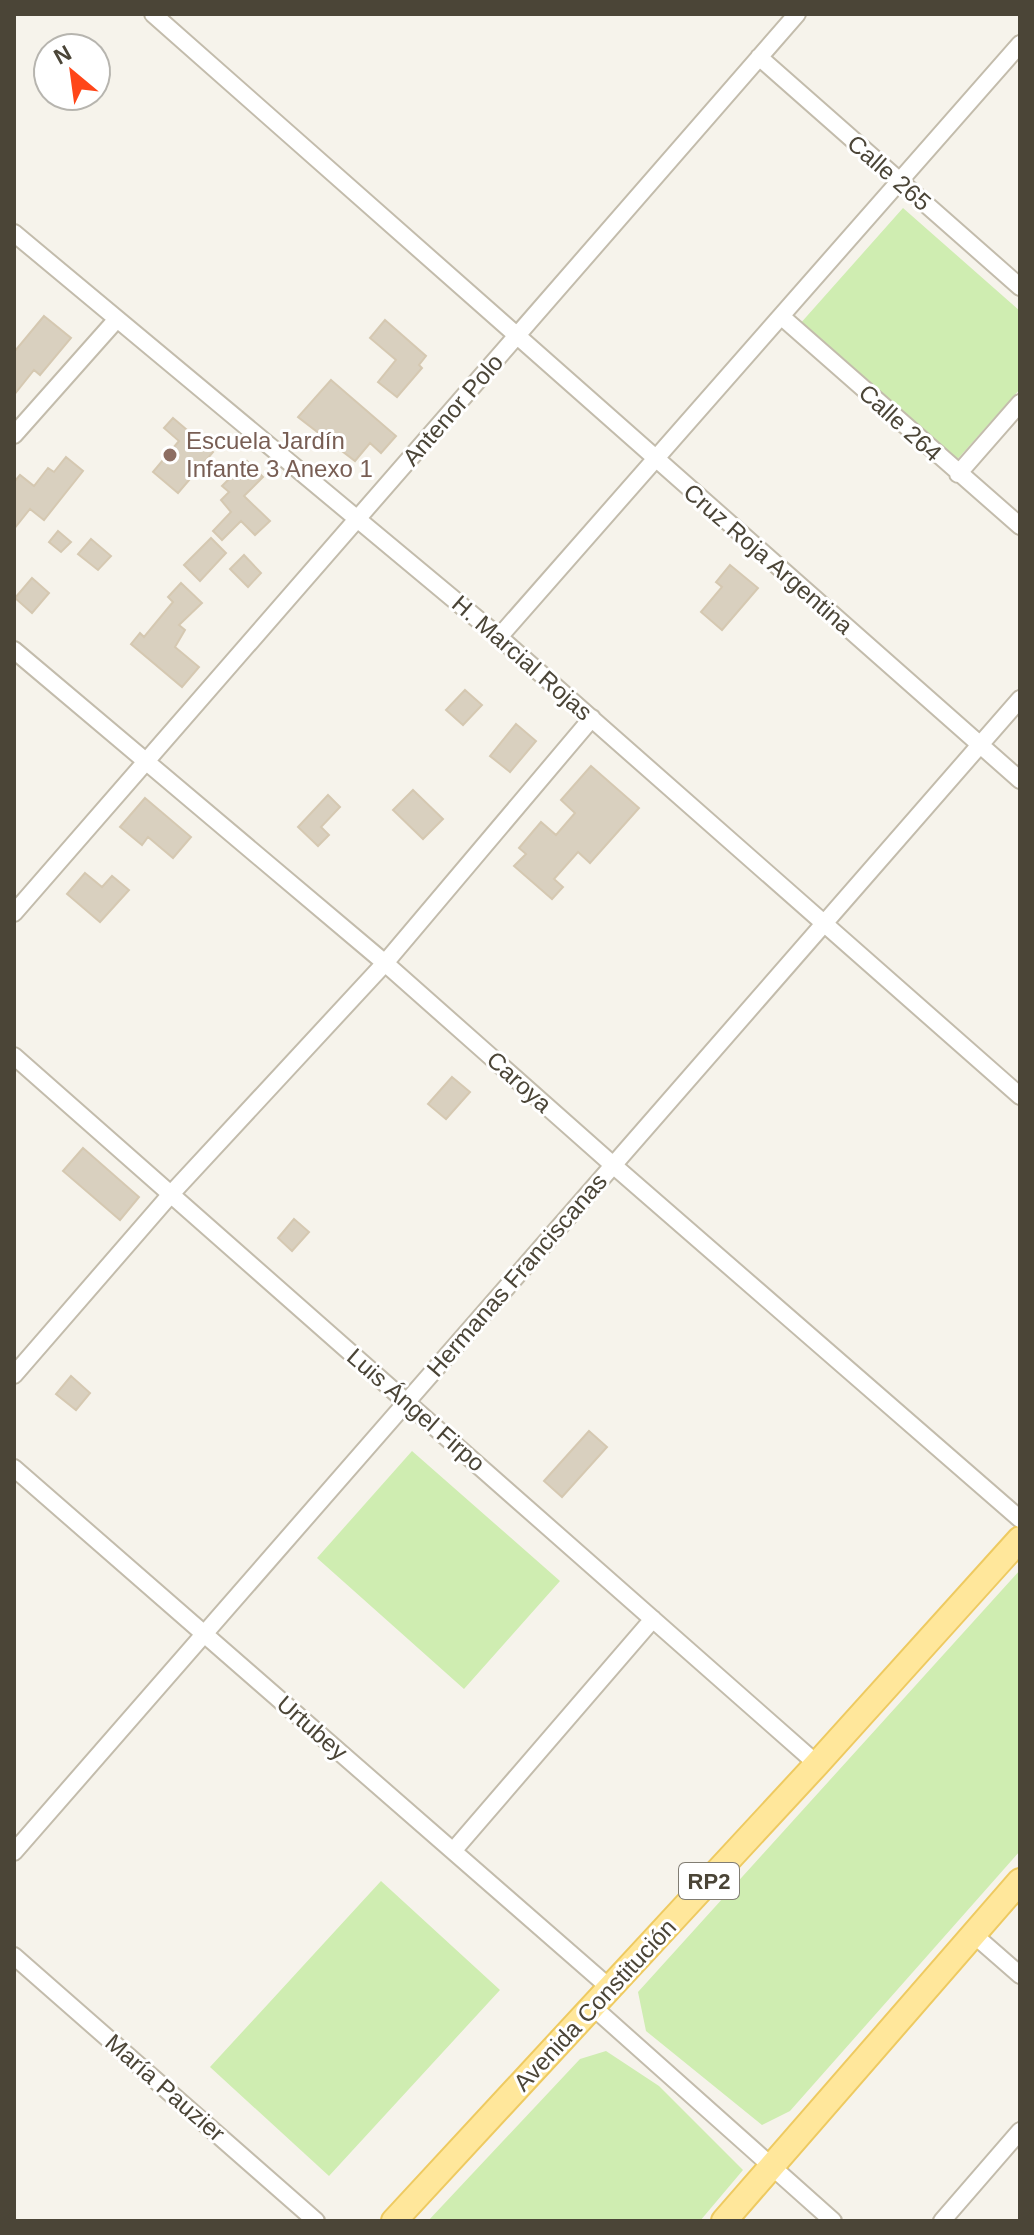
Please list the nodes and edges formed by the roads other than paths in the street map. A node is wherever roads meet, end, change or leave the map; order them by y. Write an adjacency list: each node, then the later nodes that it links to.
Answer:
1 (153, 14): 10 (street, Cruz Roja Argentina)
2 (797, 14): 4 (street, Antenor Polo)
3 (1020, 44): 5 (street)
4 (759, 57): 5 (street, Calle 265); 10 (street, Antenor Polo)
5 (899, 183): 7 (street, Calle 265); 8 (street)
6 (14, 233): 9 (street, H. Marcial Rojas)
7 (1020, 287)
8 (782, 317): 13 (street); 14 (street, Calle 264)
9 (117, 319): 12 (street); 15 (street, H. Marcial Rojas)
10 (516, 337): 13 (street, Cruz Roja Argentina); 15 (street, Antenor Polo)
11 (1020, 403): 14 (street)
12 (14, 435)
13 (654, 459): 17 (street); 21 (street, Cruz Roja Argentina)
14 (958, 474): 16 (street, Calle 264)
15 (359, 518): 17 (street, H. Marcial Rojas); 22 (street, Antenor Polo)
16 (1020, 526)
17 (499, 637): 20 (street, H. Marcial Rojas)
18 (14, 650): 22 (street, Caroya)
19 (1020, 699): 21 (street, Hermanas Franciscanas)
20 (592, 718): 25 (street, H. Marcial Rojas); 26 (street)
21 (980, 744): 23 (street, Cruz Roja Argentina); 25 (street, Hermanas Franciscanas)
22 (147, 762): 24 (street, Antenor Polo); 26 (street, Caroya)
23 (1020, 780)
24 (14, 913)
25 (824, 923): 28 (street, H. Marcial Rojas); 29 (street, Hermanas Franciscanas)
26 (385, 963): 29 (street, Caroya); 30 (street)
27 (14, 1056): 30 (street, Luis Ángel Firpo)
28 (1020, 1096)
29 (613, 1165): 32 (street, Hermanas Franciscanas); 34 (street, Caroya)
30 (171, 1194): 31 (street); 32 (street, Luis Ángel Firpo)
31 (14, 1375)
32 (407, 1402): 36 (street, Luis Ángel Firpo); 37 (street, Hermanas Franciscanas)
33 (14, 1468): 37 (street, Urtubey)
34 (1020, 1519)
35 (1020, 1539): 38 (main road, Avenida Constitución / RP2)
36 (653, 1619): 38 (street, Luis Ángel Firpo); 39 (street)
37 (204, 1634): 39 (street, Urtubey); 40 (street, Hermanas Franciscanas)
38 (817, 1764): 45 (main road, Avenida Constitución / RP2)
39 (453, 1851): 45 (street, Urtubey)
40 (14, 1852)
41 (1020, 1881): 42 (main road)
42 (973, 1934): 44 (street); 48 (main road)
43 (14, 1956): 49 (street, María Pauzier)
44 (1020, 1975)
45 (610, 1988): 46 (main road, Avenida Constitución / RP2)
46 (593, 2007): 48 (street); 50 (main road, Avenida Constitución / RP2)
47 (1020, 2131): 53 (street)
48 (771, 2167): 51 (main road); 52 (street)
49 (316, 2221)
50 (394, 2221)
51 (724, 2221)
52 (833, 2221)
53 (942, 2221)

